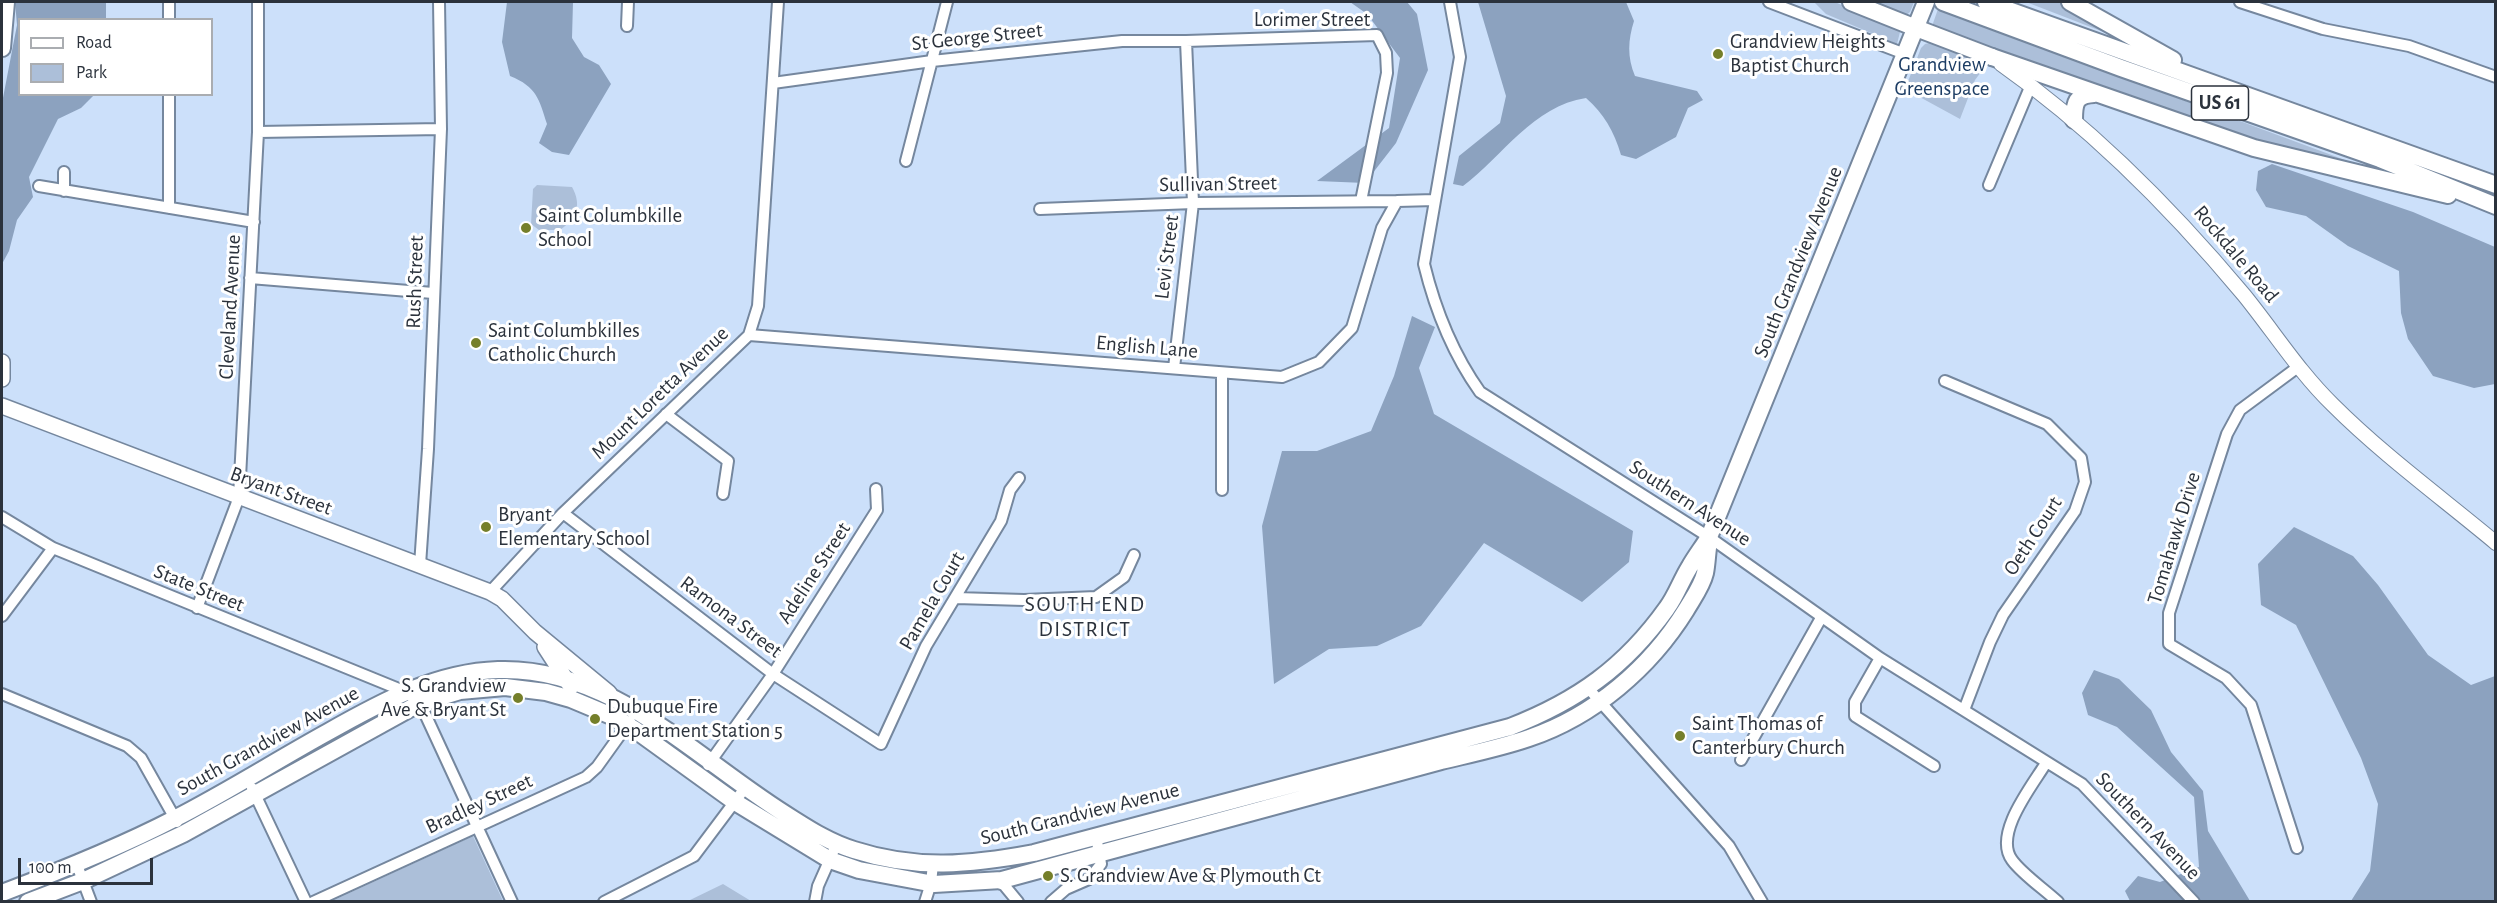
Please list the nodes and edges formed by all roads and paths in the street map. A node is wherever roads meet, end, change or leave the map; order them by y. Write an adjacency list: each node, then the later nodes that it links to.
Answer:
1 (6, 2): 19 (main road)
2 (169, 2): 16 (street)
3 (258, 2): 31 (street, Cleveland Avenue)
4 (439, 2): 30 (street, Rush Street)
5 (628, 2): 17 (street)
6 (778, 2): 24 (street, Mount Loretta Avenue)
7 (947, 2): 22 (street)
8 (1450, 2): 38 (street, Southern Avenue)
9 (1768, 2): 20 (street)
10 (1851, 2): 15 (main road, Rockdale Road)
11 (1943, 2): 42 (main road, US 61)
12 (1986, 2): 26 (main road, US 61)
13 (2070, 2): 26 (main road)
14 (2240, 2): 23 (street)
15 (1921, 15): 20 (main road, South Grandview Avenue); 21 (main road, Rockdale Road)
16 (169, 18)
17 (627, 26)
18 (1186, 41): 22 (street, St George Street); 39 (street, Lorimer Street); 41 (street, Levi Street)
19 (2, 48)
20 (1905, 54): 64 (main road, South Grandview Avenue)
21 (1992, 57): 25 (street, Rockdale Road); 27 (main road)
22 (932, 61): 24 (street, St George Street); 32 (street)
23 (2496, 77)
24 (773, 83): 48 (street, Mount Loretta Avenue)
25 (2031, 85): 29 (street, Rockdale Road); 34 (street)
26 (2230, 90): 35 (main road, US 61)
27 (2094, 94): 29 (main road); 42 (main road)
28 (169, 96): 43 (street)
29 (2074, 120): 50 (street, Rockdale Road)
30 (441, 129): 31 (street); 47 (street, Rush Street)
31 (258, 132): 45 (street, Cleveland Avenue)
32 (906, 160)
33 (64, 172): 37 (street)
34 (1989, 185)
35 (2496, 185)
36 (39, 186): 37 (street)
37 (64, 191): 43 (street)
38 (1435, 200): 40 (street); 64 (street, Southern Avenue)
39 (1361, 201): 40 (street, Sullivan Street); 41 (street, Sullivan Street)
40 (1397, 201): 52 (street, English Lane)
41 (1193, 203): 44 (street, Sullivan Street); 51 (street, Levi Street)
42 (2496, 206)
43 (169, 208): 45 (street)
44 (1040, 209)
45 (254, 222): 46 (street, Cleveland Avenue)
46 (250, 278): 47 (street); 61 (street, Cleveland Avenue)
47 (433, 293): 68 (street, Rush Street)
48 (749, 335): 51 (street, English Lane); 56 (street, Mount Loretta Avenue)
49 (2, 362): 53 (main road)
50 (2298, 367): 65 (street, Rockdale Road); 103 (street, Tomahawk Drive)
51 (1174, 368): 52 (street, English Lane)
52 (1222, 373): 59 (street)
53 (2, 379)
54 (1945, 381): 87 (street, Oeth Court)
55 (2, 406): 61 (main road, Bryant Street)
56 (666, 414): 60 (street); 62 (street, Mount Loretta Avenue)
57 (1019, 478): 70 (street, Pamela Court)
58 (876, 489): 78 (street, Adeline Street)
59 (1222, 490)
60 (723, 494)
61 (239, 498): 68 (main road, Bryant Street); 71 (street, Cleveland Avenue)
62 (563, 513): 69 (street, Mount Loretta Avenue); 78 (street, Ramona Street)
63 (2, 517): 66 (street, State Street)
64 (1709, 537): 73 (street, Southern Avenue); 80 (main road, South Grandview Avenue); 84 (main road, South Grandview Avenue)
65 (2496, 543)
66 (53, 548): 71 (street, State Street); 72 (street)
67 (1134, 555): 70 (street)
68 (420, 565): 69 (main road, Bryant Street)
69 (490, 592): 74 (main road, Bryant Street)
70 (956, 598): 89 (street, Pamela Court)
71 (197, 608): 81 (street, State Street)
72 (2, 616)
73 (1821, 618): 76 (street, Southern Avenue); 91 (street)
74 (535, 632): 75 (main road); 83 (main road)
75 (549, 652): 77 (main road); 79 (main road)
76 (1880, 658): 87 (street, Southern Avenue); 94 (street)
77 (535, 672): 79 (main road, South Grandview Avenue); 81 (main road, South Grandview Avenue)
78 (773, 674): 89 (street, Ramona Street); 92 (street, Adeline Street)
79 (566, 679): 83 (main road, South Grandview Avenue); 86 (main road)
80 (1588, 688): 84 (street); 90 (main road, South Grandview Avenue)
81 (406, 692): 85 (street, State Street); 96 (main road, South Grandview Avenue)
82 (2, 694): 99 (street)
83 (619, 700): 88 (main road, South Grandview Avenue)
84 (1599, 702): 90 (main road, South Grandview Avenue); 122 (street)
85 (420, 703): 86 (main road, South Grandview Avenue); 96 (main road, South Grandview Avenue); 100 (street)
86 (588, 706): 88 (main road, South Grandview Avenue)
87 (1964, 710): 93 (street, Southern Avenue)
88 (632, 718): 92 (main road, South Grandview Avenue); 95 (main road, South Grandview Avenue); 100 (street, Bradley Street)
89 (881, 744)
90 (1435, 754): 101 (main road, South Grandview Avenue); 104 (main road, South Grandview Avenue)
91 (1741, 760)
92 (710, 763): 95 (street, Adeline Street); 97 (main road, South Grandview Avenue)
93 (2046, 763): 123 (street); 124 (street, Southern Avenue)
94 (1934, 766)
95 (699, 776): 98 (main road, South Grandview Avenue)
96 (250, 785): 99 (main road, South Grandview Avenue); 114 (street)
97 (745, 788): 98 (street); 102 (main road, South Grandview Avenue)
98 (735, 802): 106 (main road, South Grandview Avenue); 117 (street)
99 (179, 826): 108 (main road, South Grandview Avenue)
100 (477, 827): 115 (street, Bradley Street); 116 (street)
101 (1096, 836): 104 (street); 105 (main road, South Grandview Avenue)
102 (837, 843): 106 (street); 107 (main road, South Grandview Avenue)
103 (2297, 848)
104 (1101, 857): 109 (main road, South Grandview Avenue); 121 (street)
105 (1001, 859): 107 (main road, South Grandview Avenue); 109 (street)
106 (830, 860): 110 (main road, South Grandview Avenue); 118 (street)
107 (933, 864): 110 (street)
108 (80, 873): 111 (main road, South Grandview Avenue); 112 (main road, South Grandview Avenue); 113 (street)
109 (999, 882): 110 (main road, South Grandview Avenue); 120 (street)
110 (931, 883): 119 (street)
111 (2, 893)
112 (28, 902)
113 (91, 902)
114 (306, 902)
115 (313, 902)
116 (512, 902)
117 (604, 902)
118 (815, 902)
119 (925, 902)
120 (1018, 902)
121 (1051, 902)
122 (1761, 902)
123 (2058, 902)
124 (2194, 902)

